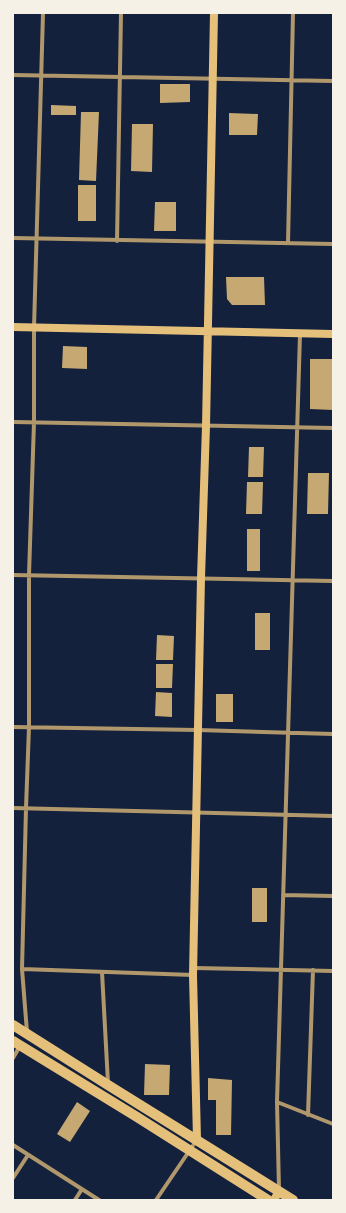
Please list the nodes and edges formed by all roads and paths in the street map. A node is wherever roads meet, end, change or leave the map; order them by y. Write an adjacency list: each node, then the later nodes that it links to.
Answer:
1 (43, 13): 6 (street)
2 (121, 13): 7 (street)
3 (214, 13): 8 (main road)
4 (293, 13): 9 (street)
5 (13, 75): 6 (street)
6 (42, 75): 7 (street); 12 (street)
7 (120, 77): 8 (street); 13 (street)
8 (212, 79): 9 (street); 14 (main road)
9 (292, 80): 10 (street); 15 (street)
10 (333, 81)
11 (13, 238): 12 (street)
12 (36, 238): 13 (street); 18 (street)
13 (117, 241): 14 (street)
14 (209, 242): 15 (street); 19 (main road)
15 (288, 243): 16 (street)
16 (333, 244)
17 (13, 328): 18 (main road)
18 (34, 328): 19 (main road); 23 (street)
19 (207, 331): 20 (main road); 24 (main road)
20 (300, 333): 21 (main road); 25 (street)
21 (333, 334)
22 (13, 422): 23 (street)
23 (34, 422): 24 (street); 28 (street)
24 (206, 426): 25 (street); 29 (main road)
25 (297, 427): 26 (street); 30 (street)
26 (333, 428)
27 (13, 575): 28 (street)
28 (29, 575): 29 (street); 33 (street)
29 (201, 578): 30 (street); 34 (main road)
30 (293, 580): 31 (street); 35 (street)
31 (333, 581)
32 (13, 727): 33 (street)
33 (29, 727): 34 (street); 38 (street)
34 (198, 730): 35 (street); 39 (main road)
35 (288, 733): 36 (street); 40 (street)
36 (333, 734)
37 (13, 808): 38 (street)
38 (26, 808): 39 (street); 44 (street)
39 (196, 812): 40 (street); 47 (main road)
40 (286, 815): 41 (street); 42 (street)
41 (333, 816)
42 (283, 895): 43 (street); 45 (street)
43 (333, 896)
44 (22, 969): 49 (street); 51 (street)
45 (281, 970): 46 (street); 47 (street); 56 (street)
46 (313, 970): 48 (street); 57 (street)
47 (194, 971): 49 (street); 59 (main road)
48 (333, 971)
49 (102, 972): 55 (street)
50 (13, 1026): 51 (main road); 52 (main road)
51 (27, 1034): 55 (main road)
52 (13, 1038)
53 (17, 1043): 54 (street); 61 (main road)
54 (13, 1058)
55 (108, 1086): 59 (main road)
56 (277, 1102): 57 (street); 65 (street)
57 (308, 1115): 58 (street)
58 (333, 1124)
59 (197, 1139): 61 (street); 65 (main road)
60 (13, 1145): 62 (street)
61 (189, 1150): 68 (street); 69 (main road)
62 (28, 1155): 63 (street); 64 (street)
63 (13, 1178)
64 (82, 1189): 66 (street); 67 (street)
65 (276, 1196): 70 (main road)
66 (75, 1200)
67 (99, 1200)
68 (156, 1200)
69 (268, 1200)
70 (293, 1200)

